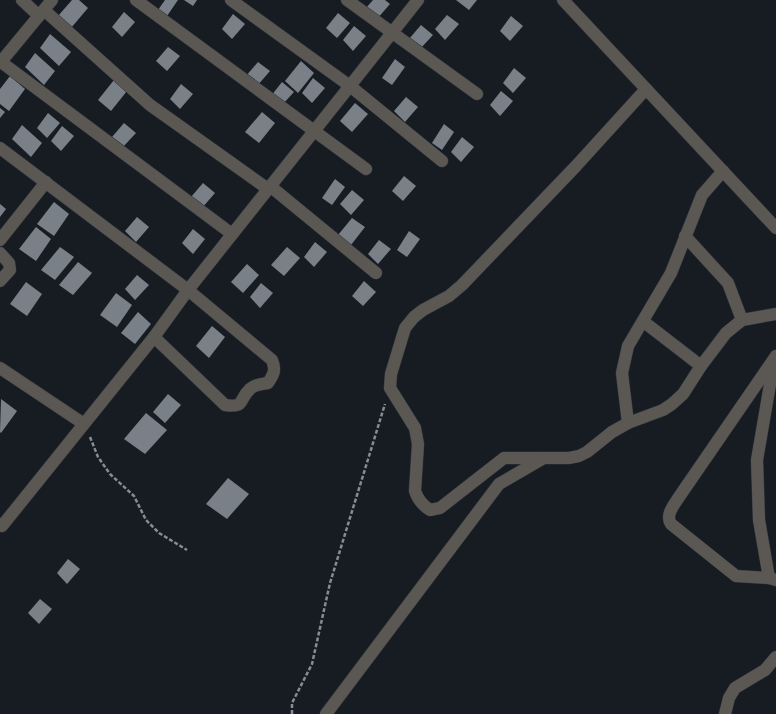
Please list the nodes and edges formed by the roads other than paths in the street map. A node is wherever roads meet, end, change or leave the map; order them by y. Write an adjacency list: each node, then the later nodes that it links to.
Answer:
1 (22, 0): 8 (street)
2 (52, 0): 8 (street)
3 (136, 0): 14 (street)
4 (231, 0): 11 (street)
5 (347, 0): 9 (street)
6 (418, 0): 9 (street)
7 (563, 0): 12 (street)
8 (42, 13): 10 (street); 20 (street)
9 (392, 32): 11 (street); 13 (street)
10 (0, 62): 22 (street)
11 (350, 86): 14 (street); 16 (street)
12 (646, 89): 18 (street); 38 (street)
13 (476, 94)
14 (314, 131): 17 (street); 20 (street)
15 (0, 148): 19 (street)
16 (442, 161)
17 (366, 169)
18 (723, 171): 21 (street); 23 (street)
19 (46, 182): 24 (street); 28 (street)
20 (269, 188): 22 (street); 26 (street)
21 (776, 228)
22 (232, 234): 28 (street)
23 (685, 236): 30 (street); 31 (street)
24 (0, 240)
25 (0, 253): 27 (street)
26 (376, 273)
27 (0, 281)
28 (188, 290): 32 (street); 32 (street)
29 (776, 314): 30 (street)
30 (742, 320): 34 (street)
31 (644, 322): 34 (street); 36 (street)
32 (154, 337): 37 (street)
33 (775, 357): 40 (street); 40 (street)
34 (701, 366): 36 (street)
35 (0, 368): 37 (street)
36 (628, 423): 38 (street)
37 (84, 424): 39 (street)
38 (543, 458): 42 (street)
39 (1, 526)
40 (773, 579)
41 (776, 658): 43 (street)
42 (326, 714)
43 (725, 714)

